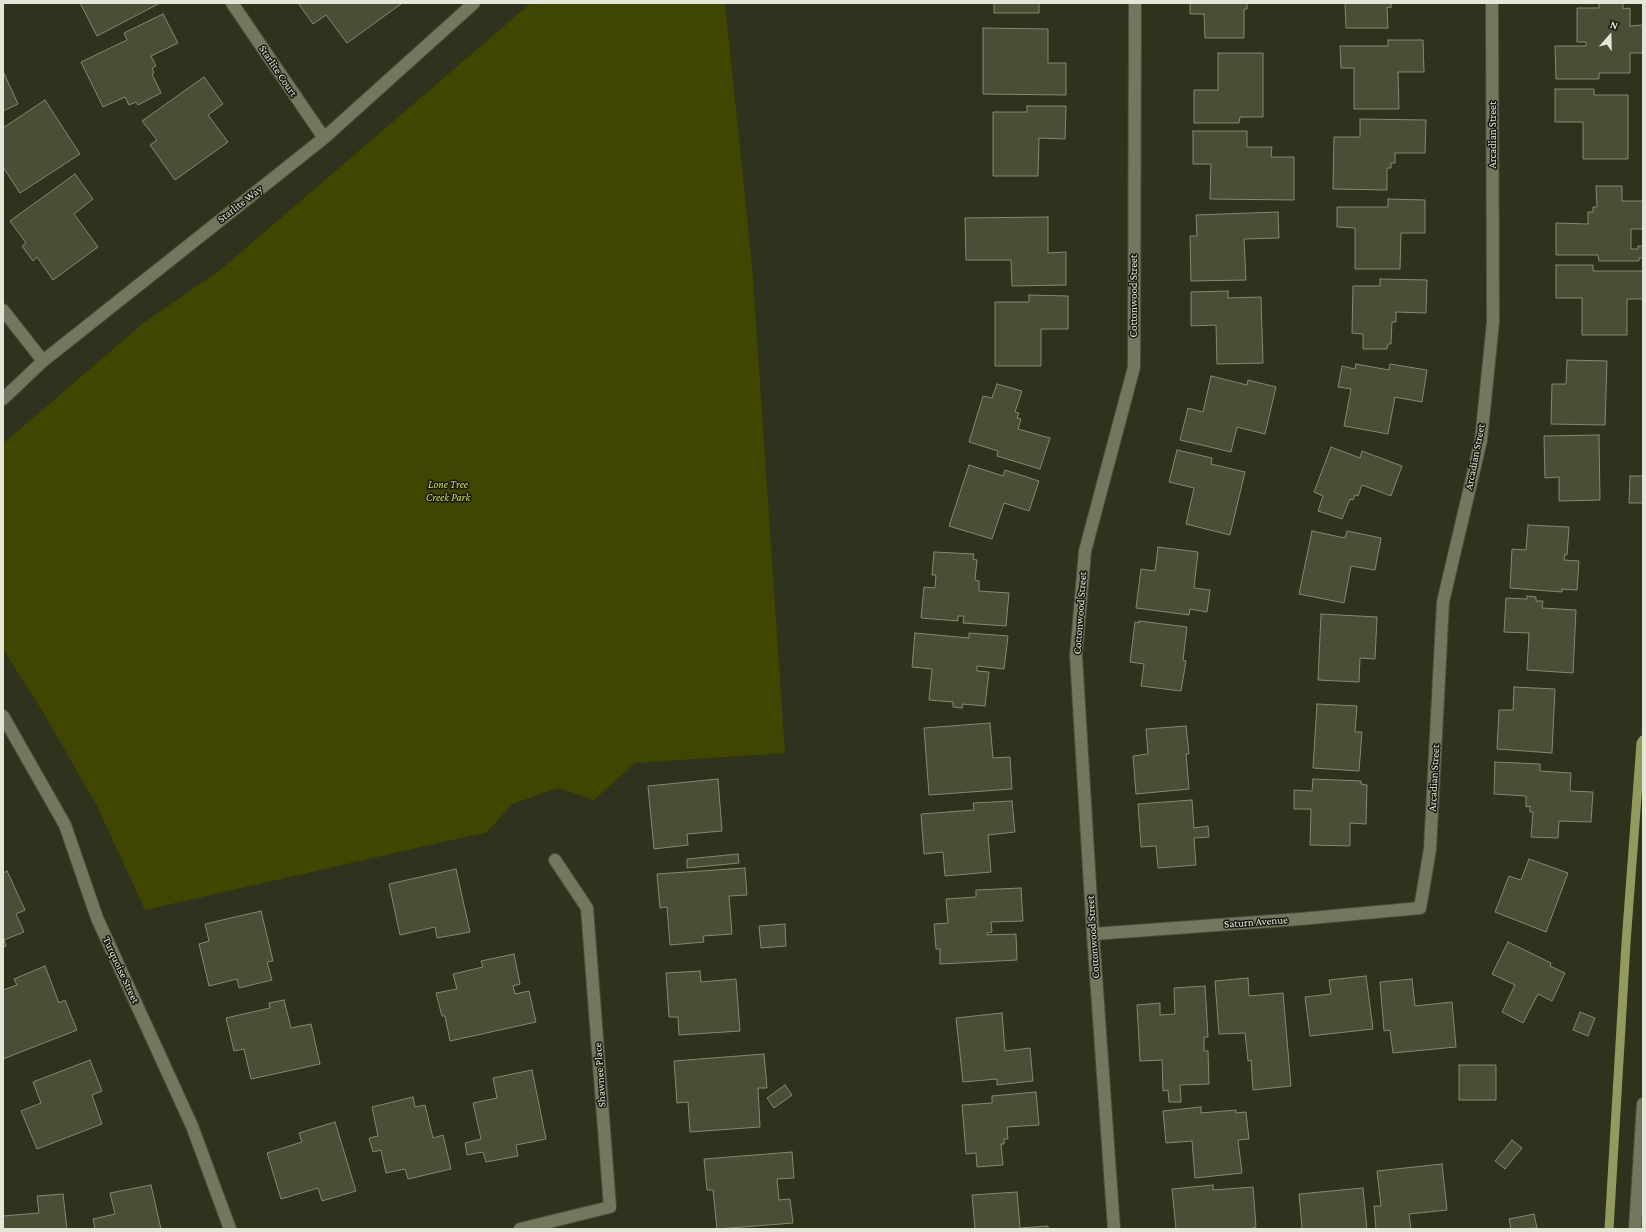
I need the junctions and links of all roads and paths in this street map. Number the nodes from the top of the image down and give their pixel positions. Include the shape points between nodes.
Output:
1 (232, 3) edge
2 (474, 3) edge
3 (1135, 3) edge
4 (1492, 3) edge
5 (324, 138) junction
6 (3, 310) edge
7 (43, 360) junction
8 (3, 399) edge
9 (3, 716) edge
10 (555, 860) dead end
11 (1420, 908) joint
12 (1093, 934) junction
13 (1643, 1104) edge
14 (230, 1229) edge
15 (520, 1229) edge
16 (1114, 1229) edge
17 (1635, 1229) edge

1 - 5 street, Starlite Court
2 - 5 street, Starlite Way
3 - 12 street, Cottonwood Street via 1134,367 1085,551 1076,656
4 - 11 street, Arcadian Street via 1493,322 1481,440 1443,602 1430,849
5 - 7 street, Starlite Way
6 - 7 street
7 - 8 street, Starlite Way
9 - 14 street, Turquoise Street via 65,825 97,918 192,1126
10 - 15 street, Shawnee Place via 587,908 610,1207
11 - 12 street, Saturn Avenue
12 - 16 street, Cottonwood Street
13 - 17 street

